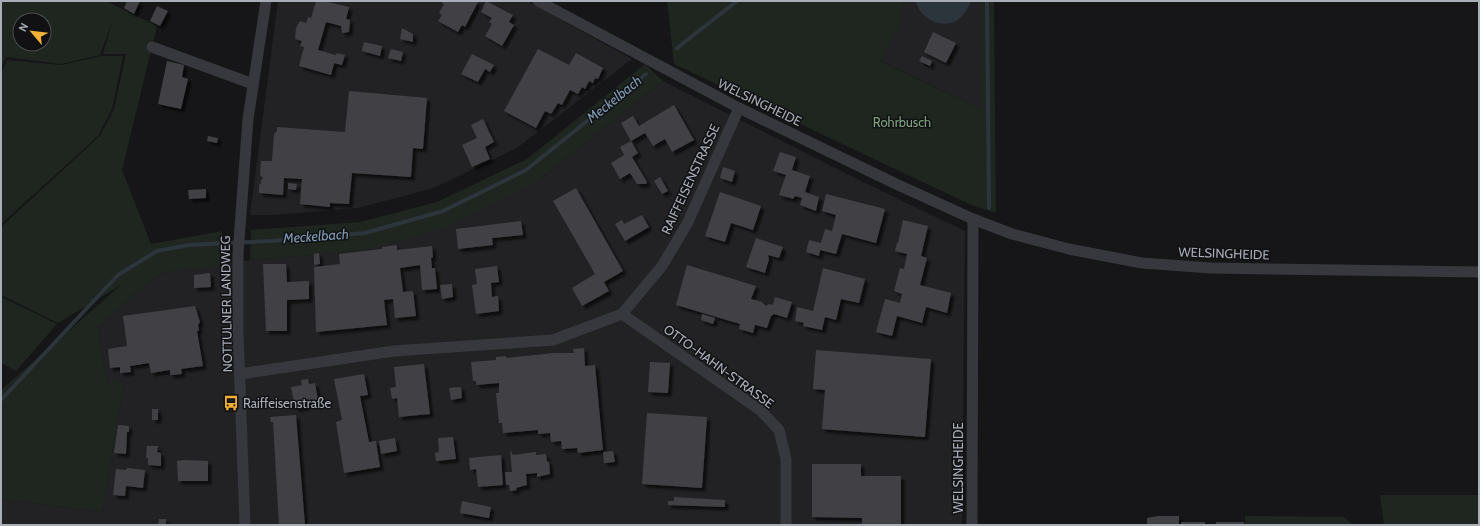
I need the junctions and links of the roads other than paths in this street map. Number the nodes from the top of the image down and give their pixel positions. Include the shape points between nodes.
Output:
1 (266, 1) edge
2 (538, 1) edge
3 (152, 47) dead end
4 (253, 84) junction
5 (739, 108) junction
6 (973, 219) junction
7 (1479, 272) edge
8 (622, 314) junction
9 (240, 374) junction
10 (245, 525) edge
11 (786, 525) edge
12 (972, 525) edge

1 - 4 street, NOTTULNER LANDWEG
2 - 5 street, WELSINGHEIDE
3 - 4 street
4 - 9 street, NOTTULNER LANDWEG via 239,230
5 - 6 street, WELSINGHEIDE
5 - 8 street, RAIFFEISENSTRASSE via 687,224 662,266
6 - 7 street, WELSINGHEIDE via 1012,234 1057,246 1142,263 1211,268
6 - 12 street, WELSINGHEIDE
8 - 9 street, RAIFFEISENSTRASSE via 553,340 394,351
8 - 11 street, OTTO-HAHN-STRASSE via 760,410 779,430 786,459
9 - 10 street, NOTTULNER LANDWEG

